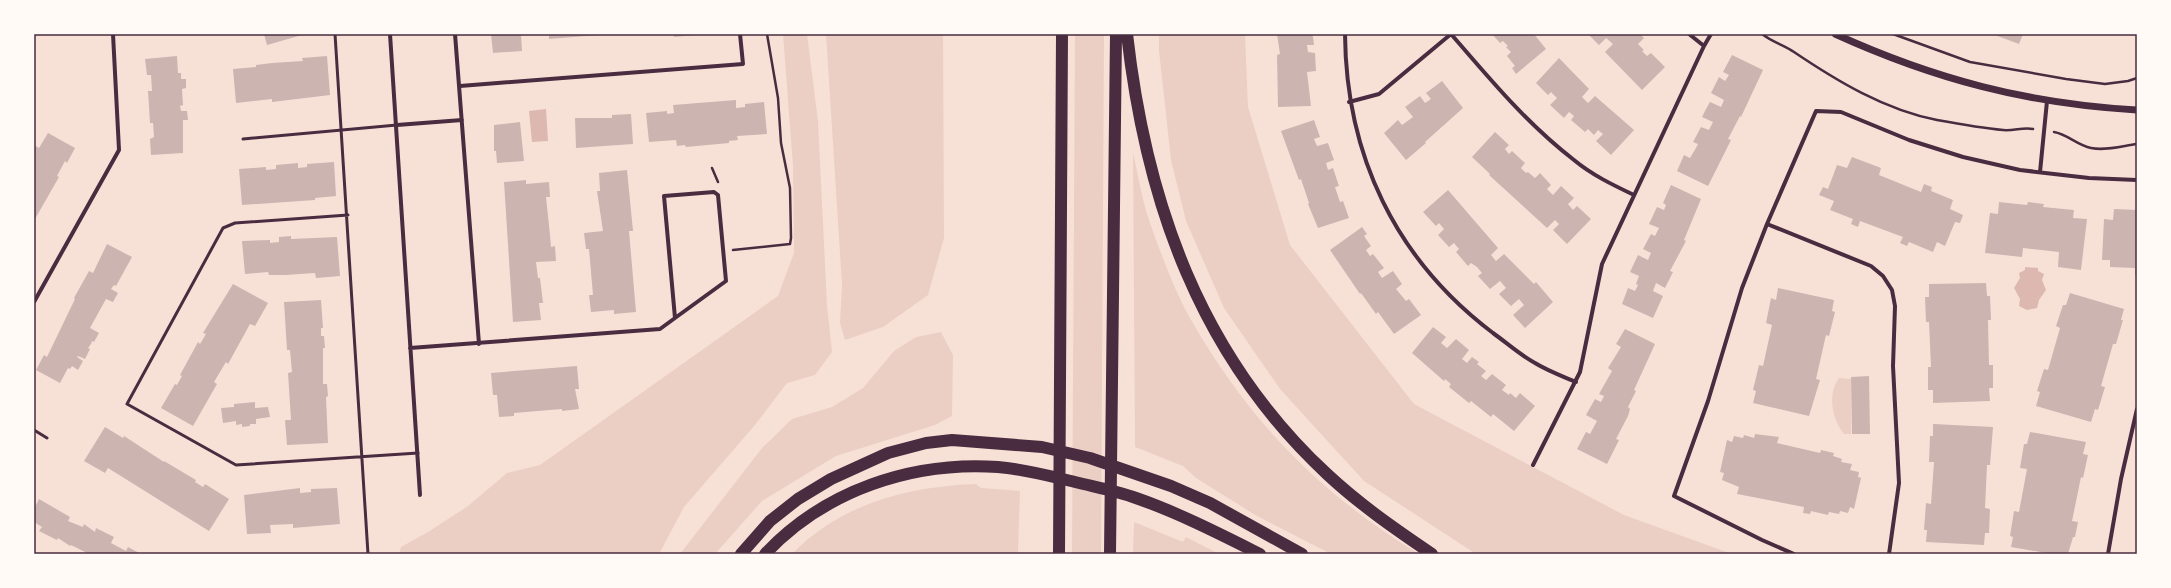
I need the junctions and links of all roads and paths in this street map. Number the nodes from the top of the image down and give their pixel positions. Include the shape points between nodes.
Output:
1 (113, 34) edge
2 (335, 34) edge
3 (390, 34) edge
4 (455, 34) edge
5 (740, 34) edge
6 (767, 34) edge
7 (1062, 34) edge
8 (1116, 34) edge
9 (1127, 34) edge
10 (1345, 34) edge
11 (1451, 34) edge
12 (1689, 34) edge
13 (1711, 34) edge
14 (1762, 34) edge
15 (1835, 34) edge
16 (1893, 34) edge
17 (1704, 46) junction
18 (2137, 78) edge
19 (460, 86) junction
20 (2047, 101) junction
21 (1349, 102) junction
22 (2137, 110) edge
23 (462, 120) junction
24 (397, 125) junction
25 (342, 130) junction
26 (2045, 130) junction
27 (243, 139) dead end
28 (2137, 144) edge
29 (712, 168) dead end
30 (2040, 172) junction
31 (2137, 180) edge
32 (721, 186) dead end
33 (1634, 195) junction
34 (348, 215) junction
35 (1767, 224) junction
36 (731, 246) dead end
37 (34, 302) edge
38 (675, 318) junction
39 (479, 344) junction
40 (410, 348) junction
41 (1576, 382) junction
42 (2137, 409) edge
43 (34, 430) edge
44 (47, 438) dead end
45 (418, 452) junction
46 (363, 457) junction
47 (1533, 465) dead end
48 (420, 495) dead end
49 (368, 554) edge
50 (741, 554) edge
51 (764, 554) edge
52 (1059, 554) edge
53 (1110, 554) edge
54 (1260, 554) edge
55 (1302, 554) edge
56 (1432, 554) edge
57 (1794, 554) edge
58 (1889, 554) edge
59 (2108, 554) edge

1 - 37 street via 119,150
2 - 25 lane
3 - 24 street
4 - 19 street
5 - 19 street via 743,64
6 - 36 path via 790,188 790,244 737,250 733,250
7 - 52 highway
8 - 53 highway
9 - 56 highway via 1132,82 1163,213 1181,264 1209,321 1237,367 1264,404 1304,451 1351,495
10 - 21 street
11 - 21 street via 1378,94
11 - 33 street via 1507,99 1555,144 1600,178
12 - 17 street
13 - 17 street
14 - 26 path via 1794,51 1833,79 1902,110 1936,120 2002,130 2023,127
15 - 20 street via 1932,73 1988,89
16 - 18 path via 1970,62 2066,80 2105,84
17 - 33 street
19 - 23 street
20 - 22 street
20 - 26 street
21 - 41 street via 1369,173 1386,209 1435,280 1464,309 1533,363
23 - 24 street
23 - 39 street
24 - 25 lane
24 - 40 street
25 - 27 lane
25 - 34 lane
26 - 28 path via 2064,134 2069,139 2090,148 2107,149
26 - 30 street
29 - 32 path
30 - 31 street
30 - 35 street via 2020,170 1909,140 1841,112 1816,111
33 - 41 street via 1602,264
34 - 46 lane
34 - 46 lane via 235,223 223,228 127,404 236,465
35 - 57 street via 1742,288 1708,401 1674,496
35 - 58 street via 1871,266 1892,290 1895,306 1893,366 1900,483
38 - 38 street via 664,196 714,192 718,195 726,281
38 - 39 street via 660,329
39 - 40 street
40 - 45 street
41 - 47 street
42 - 59 street
43 - 44 lane
45 - 46 lane
45 - 48 street
46 - 49 lane
50 - 55 highway via 770,521 798,498 831,479 888,453 952,440 1042,447 1090,458 1171,486 1210,503
51 - 54 highway via 799,523 824,506 877,482 935,469 998,467 1030,471 1135,497

